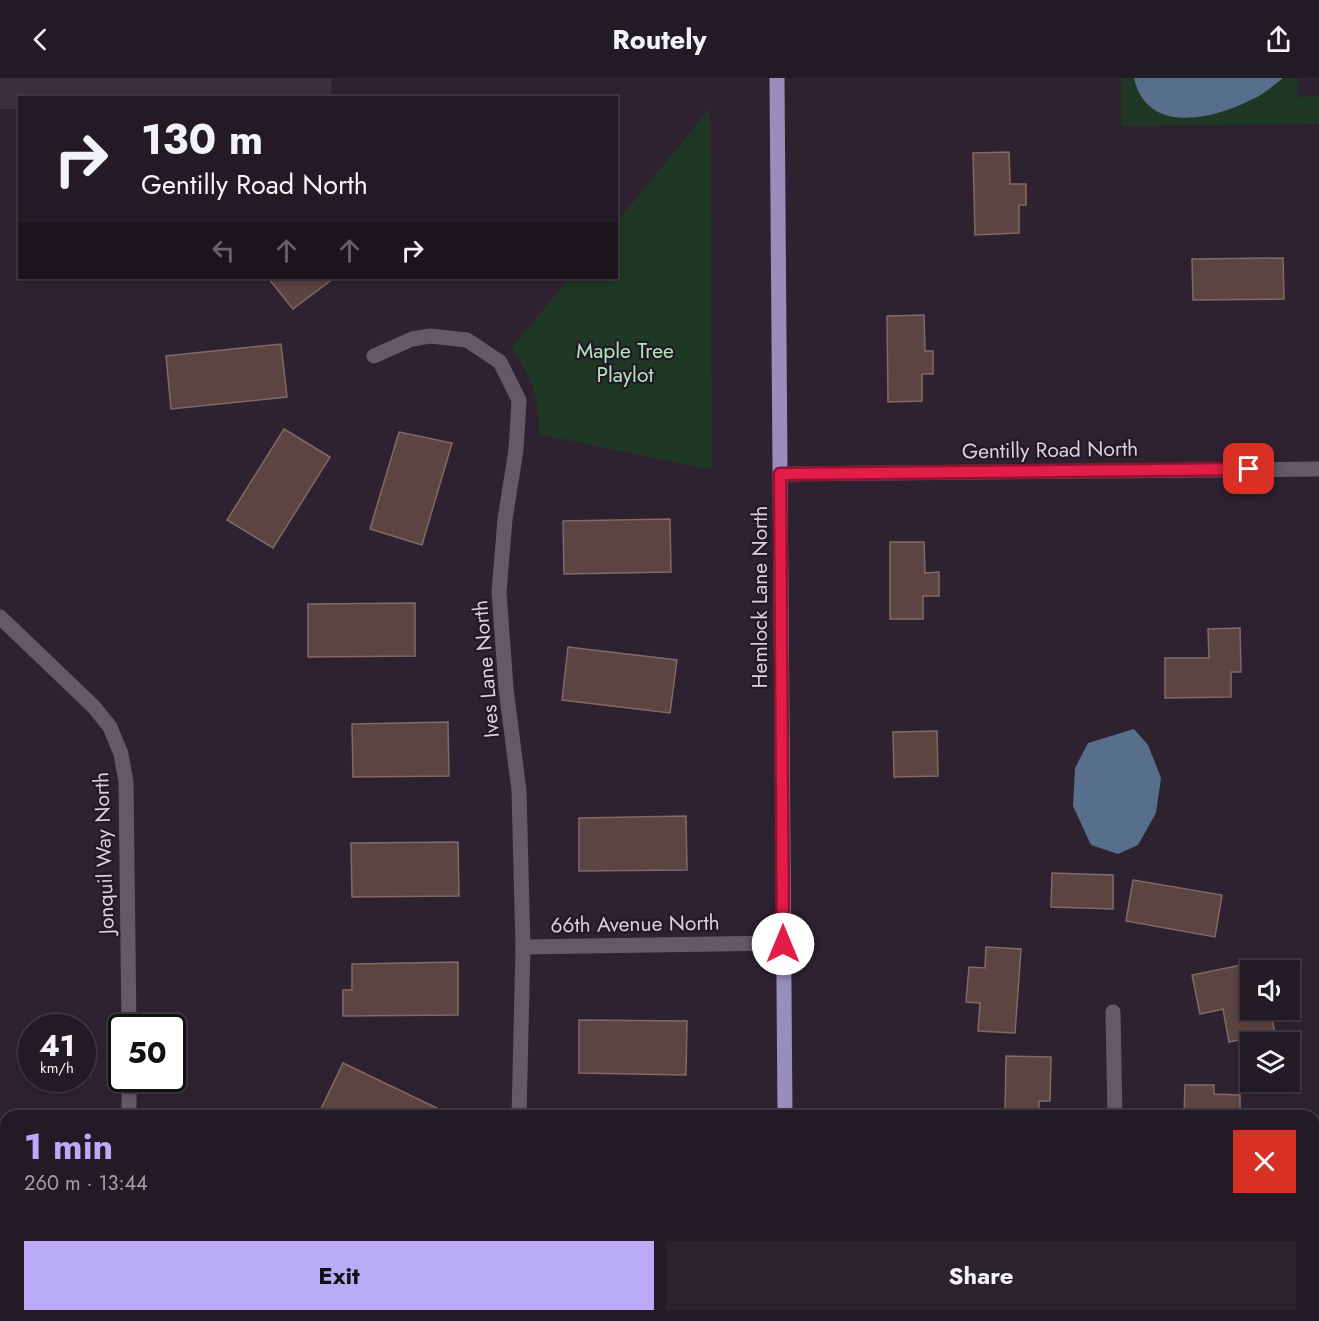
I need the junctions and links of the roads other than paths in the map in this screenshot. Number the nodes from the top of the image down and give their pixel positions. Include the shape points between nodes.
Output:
1 (777, 78) edge
2 (374, 356) dead end
3 (1319, 469) edge
4 (780, 474) junction
5 (0, 616) edge
6 (783, 944) junction
7 (523, 947) junction
8 (1113, 1012) dead end
9 (129, 1014) edge
10 (129, 1092) edge
11 (129, 1110) edge
12 (519, 1110) edge
13 (785, 1110) edge
14 (1115, 1110) edge

1 - 4 main road, Hemlock Lane North
2 - 7 street, Ives Lane North via 412,339 467,339 500,362 519,400 499,592 519,791
3 - 4 street, Gentilly Road North
4 - 6 main road, Hemlock Lane North
5 - 9 street, Jonquil Way North via 94,707 110,727 121,754 126,782
6 - 7 street, 66th Avenue North
6 - 13 main road, Hemlock Lane North
7 - 12 street, Ives Lane North
8 - 14 street
10 - 11 street

